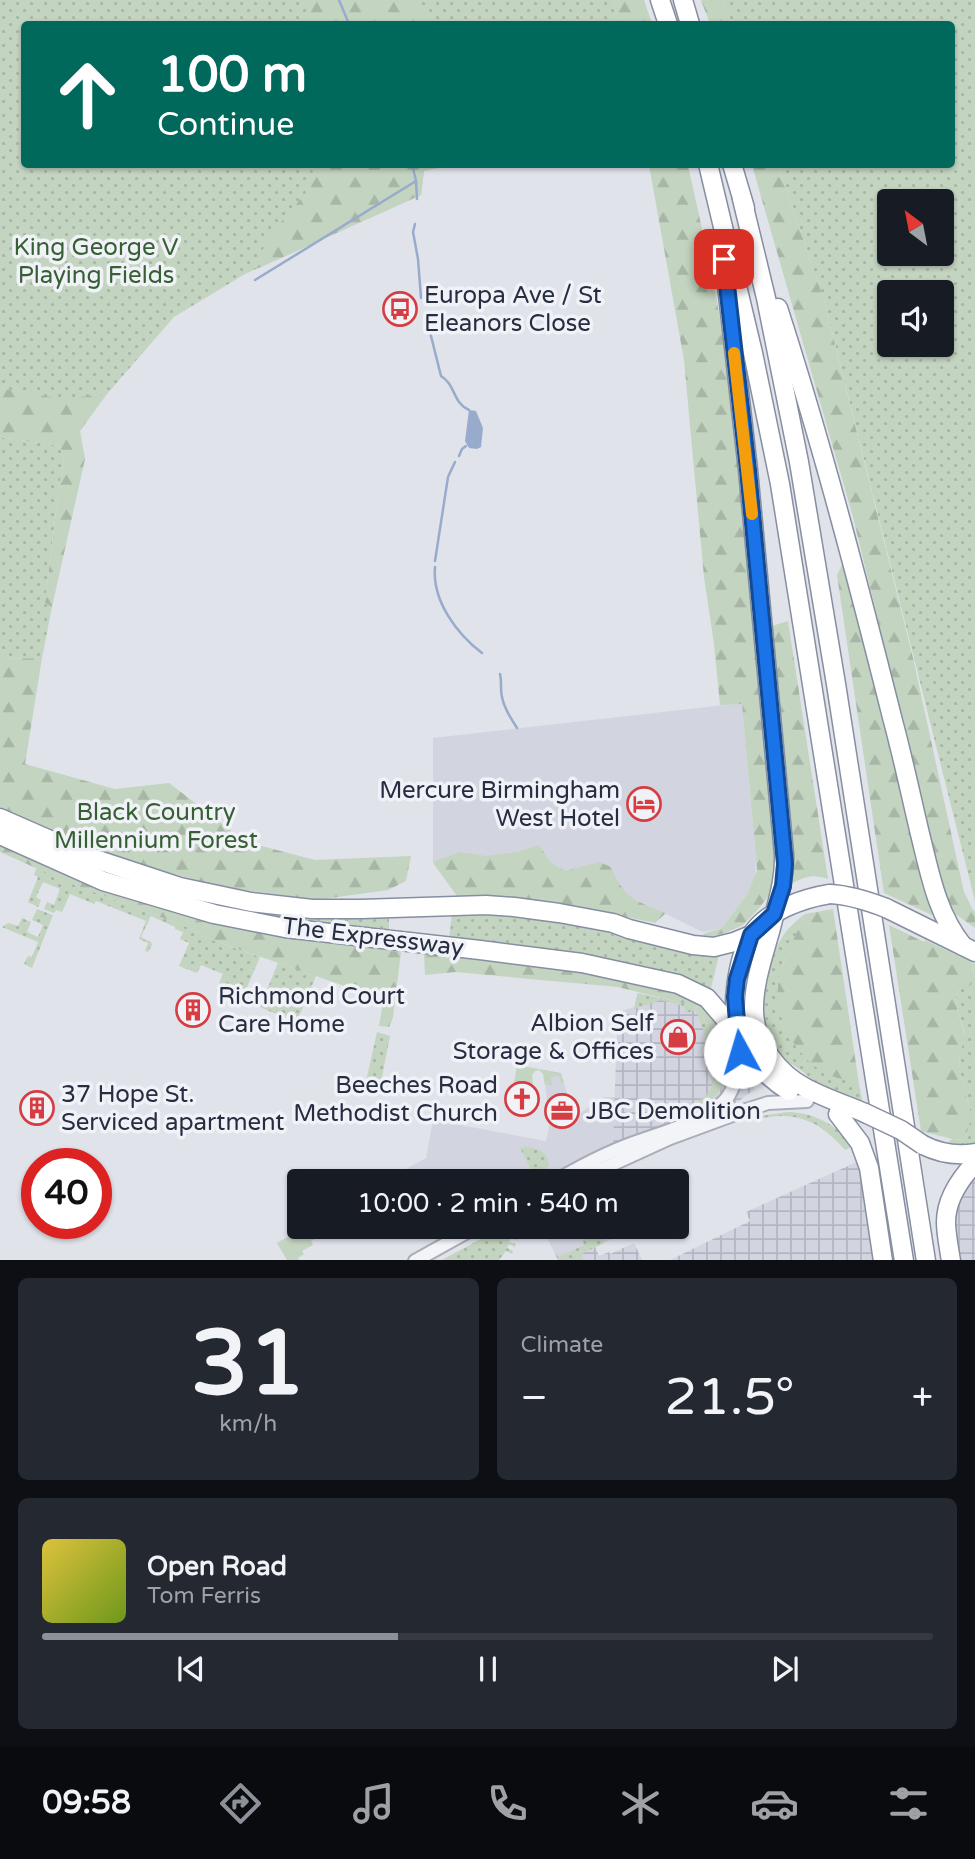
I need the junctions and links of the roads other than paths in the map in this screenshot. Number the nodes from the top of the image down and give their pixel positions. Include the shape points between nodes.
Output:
1 (660, 0) edge
2 (682, 0) edge
3 (667, 21) edge
4 (689, 21) edge
5 (709, 168) edge
6 (733, 168) edge
7 (742, 199) junction
8 (719, 207) junction
9 (0, 818) edge
10 (0, 835) edge
11 (774, 914) junction
12 (751, 935) junction
13 (969, 949) edge
14 (740, 1037) junction
15 (807, 1101) junction
16 (838, 1114) junction
17 (867, 1120) junction
18 (975, 1153) edge
19 (975, 1163) edge
20 (579, 1169) edge
21 (602, 1169) edge
22 (454, 1239) edge
23 (417, 1260) edge
24 (883, 1260) edge
25 (904, 1260) edge
26 (926, 1260) edge
27 (951, 1260) edge

1 - 3 highway
2 - 4 highway
5 - 8 highway
6 - 7 highway
7 - 13 highway via 842,522 940,909 951,931
7 - 26 highway via 801,475
8 - 11 highway via 785,854 783,886
8 - 25 highway via 780,484
9 - 12 highway, The Expressway via 89,857 180,887 251,902 312,909 486,905 559,913 714,947
10 - 14 highway, The Expressway via 103,881 215,914 285,928 582,963 678,984 707,998
11 - 12 highway
11 - 13 highway, bridge via 812,897 843,894 886,908
11 - 17 highway via 756,988 754,1012 763,1045 778,1067 799,1085
12 - 14 highway via 735,997
14 - 15 highway, The Expressway via 761,1069
14 - 20 street via 732,1087 718,1108
15 - 16 highway, The Expressway
15 - 21 street via 746,1110
16 - 17 highway, The Expressway
16 - 24 highway via 860,1143 869,1168
17 - 18 highway, bridge via 933,1150
19 - 27 highway via 954,1192 947,1211
22 - 23 street

